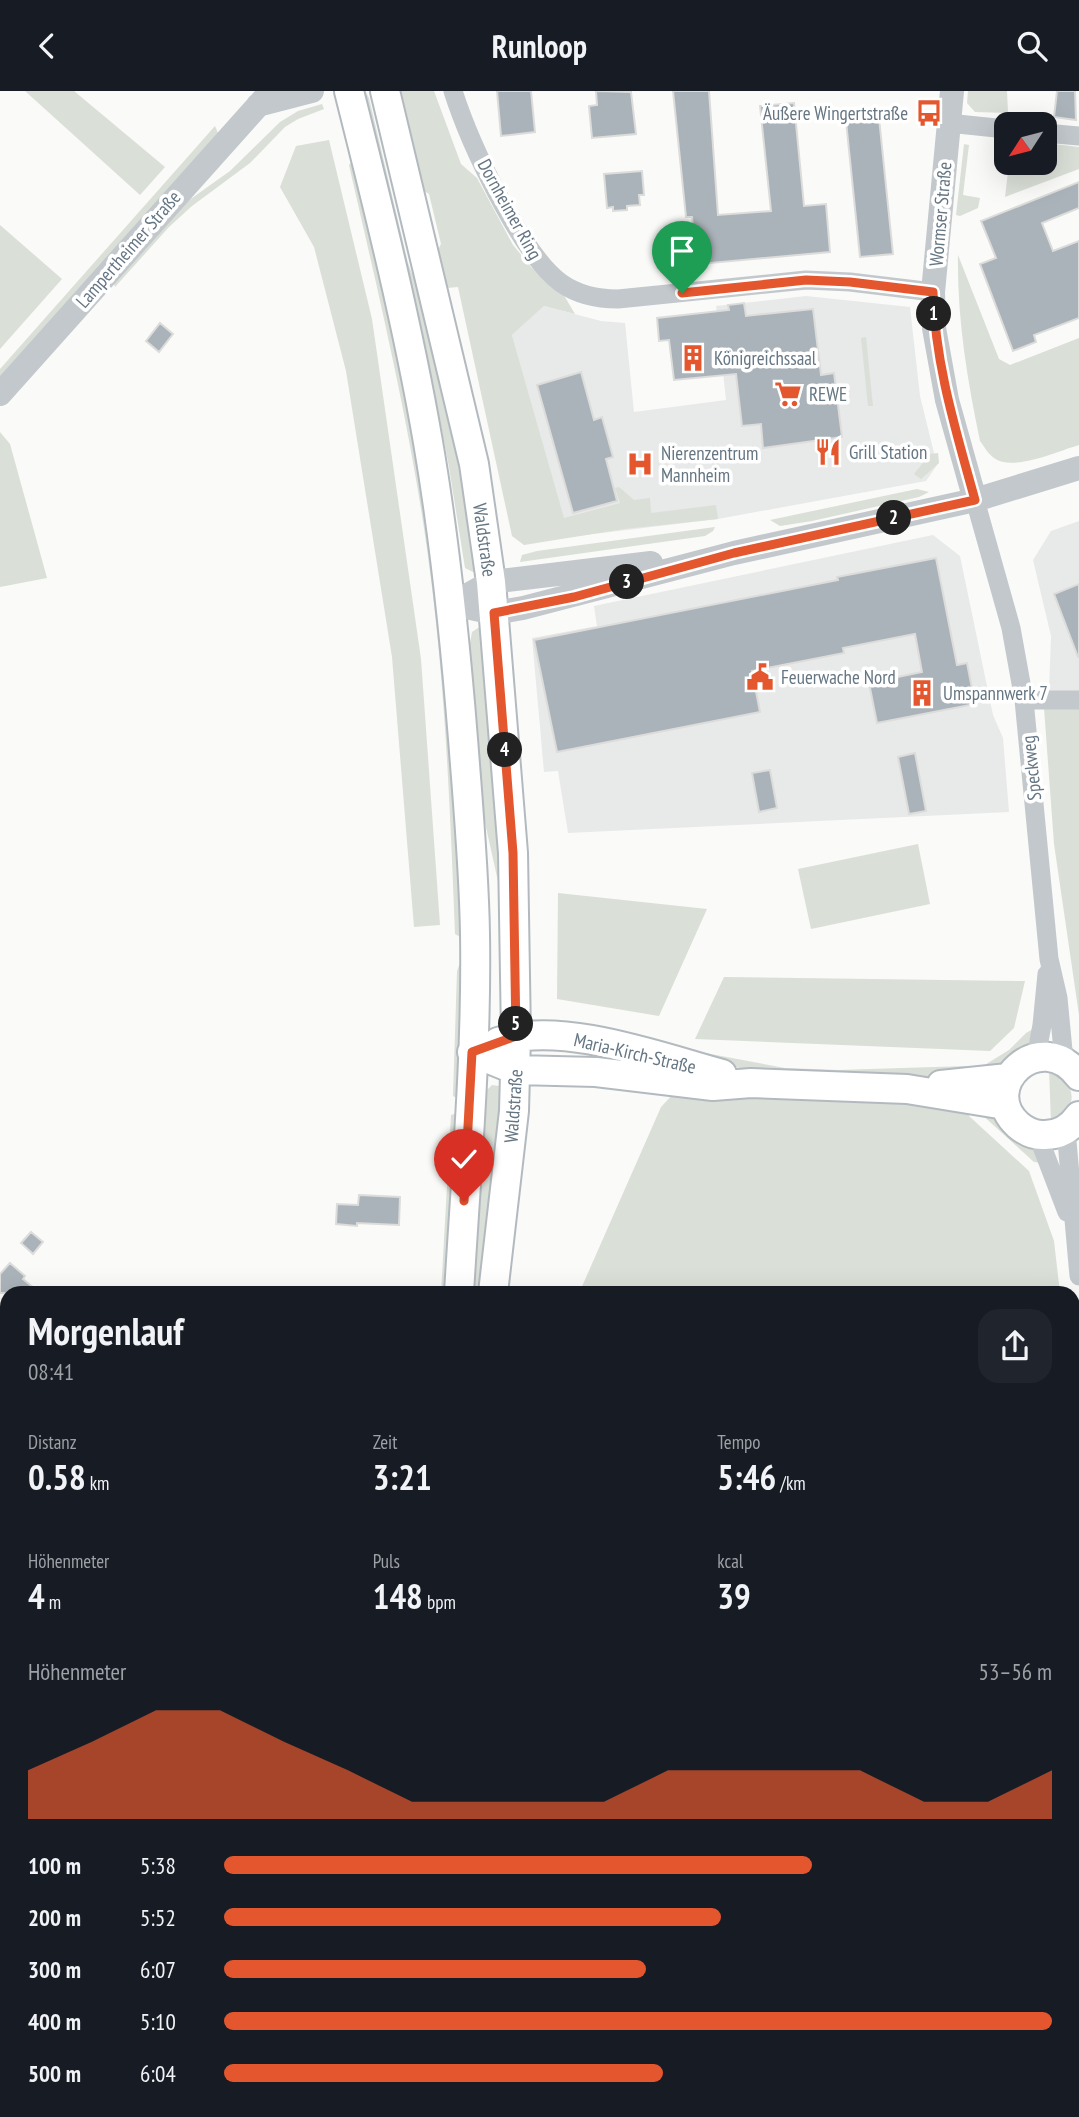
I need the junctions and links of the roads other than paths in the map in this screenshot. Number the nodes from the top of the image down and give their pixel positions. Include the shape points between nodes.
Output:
1 (312, 91) edge
2 (349, 91) edge
3 (385, 91) edge
4 (453, 91) edge
5 (952, 91) edge
6 (265, 98) edge
7 (948, 123) junction
8 (994, 128) edge
9 (1057, 134) edge
10 (1079, 136) edge
11 (933, 292) junction
12 (0, 394) edge
13 (1079, 468) edge
14 (975, 500) junction
15 (734, 553) junction
16 (491, 582) junction
17 (452, 604) junction
18 (494, 613) junction
19 (1032, 700) junction
20 (1079, 700) edge
21 (1049, 959) junction
22 (516, 1036) junction
23 (472, 1052) junction
24 (1036, 1057) junction
25 (1072, 1069) edge
26 (516, 1070) junction
27 (751, 1083) junction
28 (1007, 1092) junction
29 (1073, 1123) edge
30 (1038, 1136) junction
31 (1074, 1233) junction
32 (1079, 1276) edge
33 (459, 1286) edge
34 (494, 1286) edge

1 - 6 street, Lampertheimer Straße
2 - 17 main road via 428,441
3 - 16 main road, Waldstraße via 474,464
4 - 11 street, Dornheimer Ring via 483,163 524,241 547,271 582,293 618,299 806,280
5 - 7 street, Wormser Straße
6 - 12 street, Lampertheimer Straße
7 - 8 street
7 - 11 street, Wormser Straße
9 - 10 street
11 - 14 street, Wormser Straße via 934,328 947,400
13 - 14 street
14 - 15 street
14 - 19 street, Speckweg
15 - 16 street
15 - 18 street via 574,597
16 - 17 street
16 - 18 main road, Waldstraße
17 - 18 street
17 - 23 main road via 471,837 475,935
18 - 22 main road, Waldstraße via 513,853
19 - 20 street
19 - 21 street, Speckweg
21 - 24 street, Speckweg
21 - 25 street, Speckweg
22 - 23 main road, Maria-Kirch-Straße
22 - 26 main road, Waldstraße
22 - 27 main road, Maria-Kirch-Straße via 605,1043
23 - 26 main road
23 - 33 main road
24 - 25 main road via 1051,1056
24 - 28 main road via 1024,1061
26 - 27 main road, Maria-Kirch-Straße via 596,1072 713,1086
26 - 34 main road, Waldstraße
27 - 28 main road, Maria-Kirch-Straße
28 - 30 main road via 1012,1119
29 - 30 main road via 1053,1135
29 - 31 street
30 - 31 street
31 - 32 street

